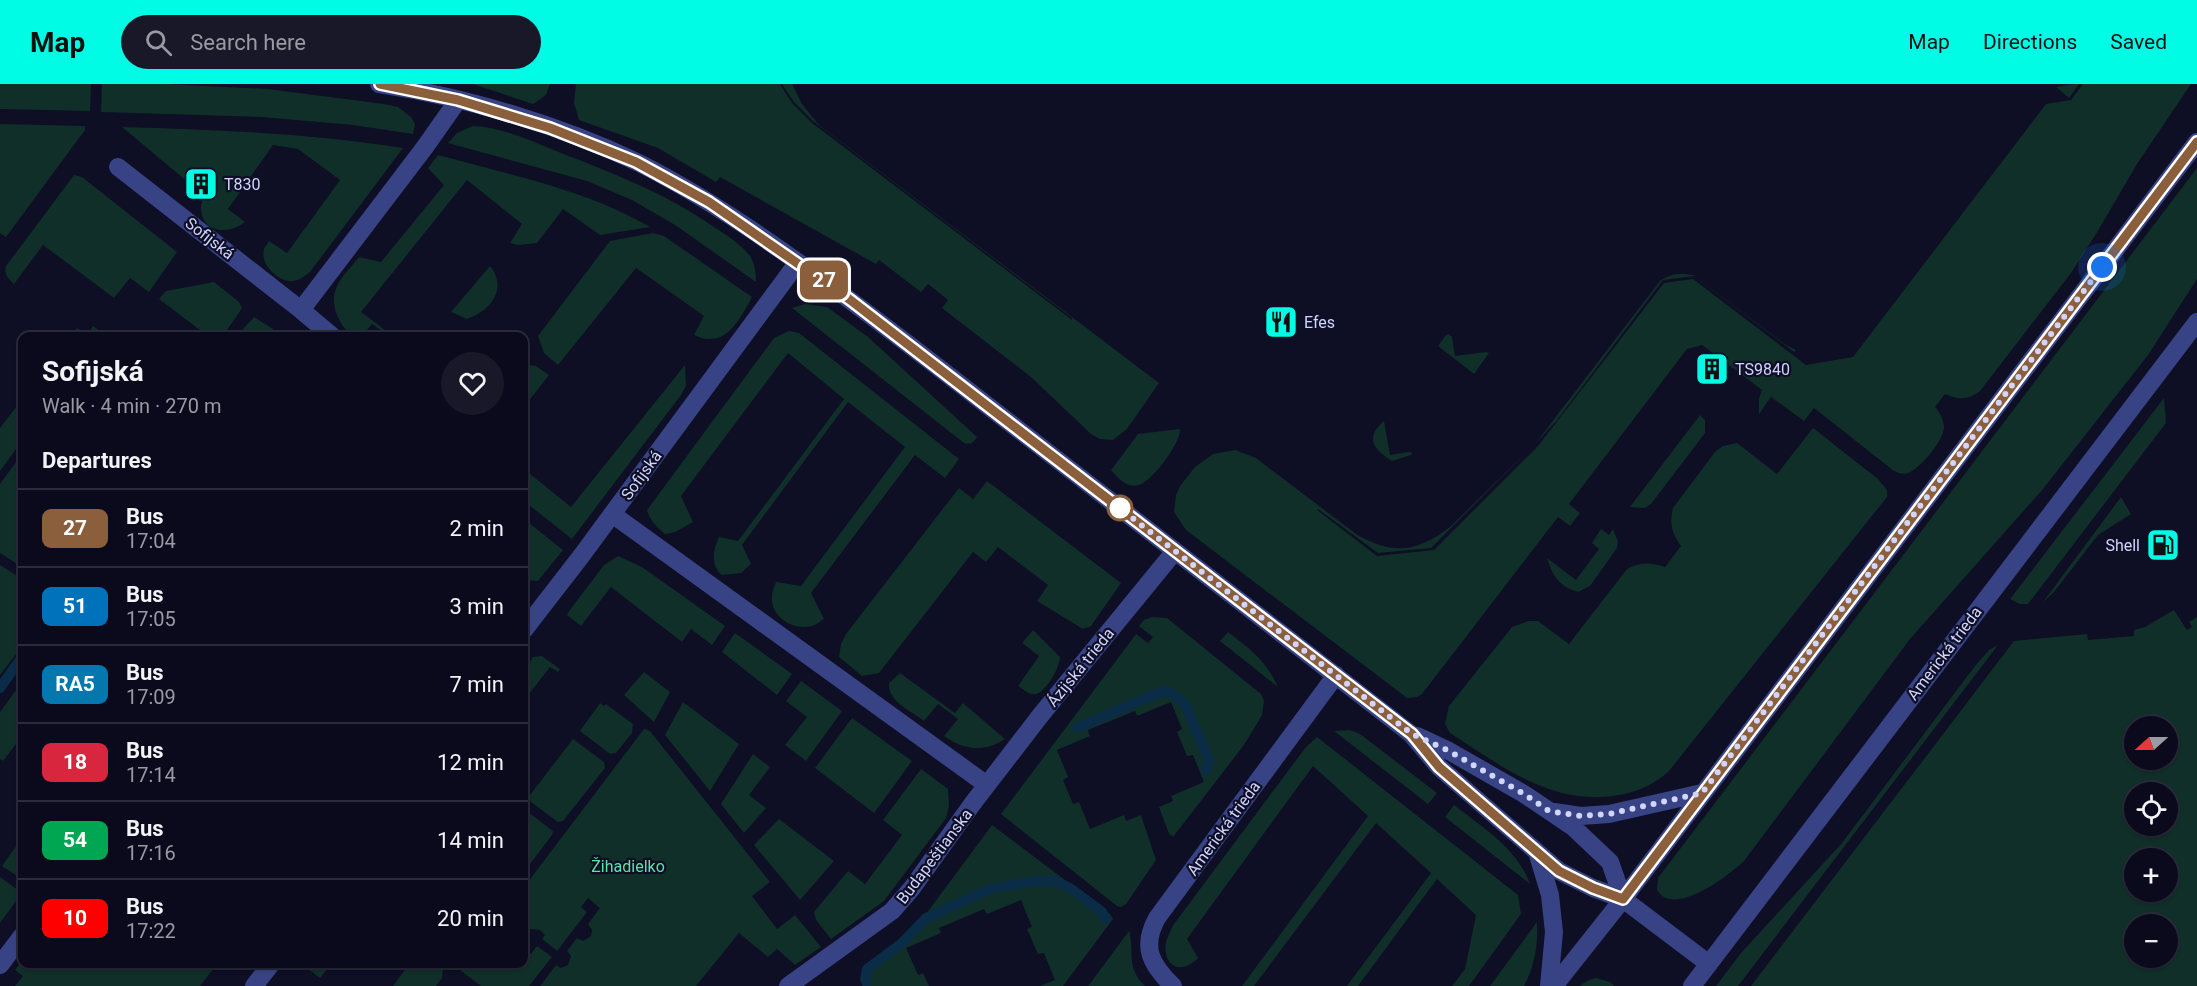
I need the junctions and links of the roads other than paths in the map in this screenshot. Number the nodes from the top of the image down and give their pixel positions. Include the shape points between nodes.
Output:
1 (379, 84) edge
2 (458, 100) junction
3 (2197, 142) edge
4 (118, 167) dead end
5 (798, 262) junction
6 (302, 310) junction
7 (2197, 322) edge
8 (327, 332) edge
9 (612, 514) junction
10 (1175, 551) junction
11 (528, 625) edge
12 (1336, 675) junction
13 (1412, 734) junction
14 (987, 785) junction
15 (1702, 793) junction
16 (1549, 811) junction
17 (1537, 852) junction
18 (1623, 899) junction
19 (18, 941) edge
20 (1709, 964) junction
21 (0, 965) edge
22 (268, 968) edge
23 (254, 986) edge
24 (788, 986) edge
25 (1173, 986) edge
26 (1549, 986) edge
27 (1554, 986) edge
28 (1692, 986) edge

1 - 2 street
2 - 5 street via 550,128 636,162 709,202
2 - 6 street
3 - 15 street
4 - 6 street, Sofijská
5 - 9 street, Sofijská
5 - 10 street
6 - 8 street, Sofijská
7 - 20 street, Americká trieda
9 - 11 street, Sofijská
9 - 14 street, Sofijská
10 - 12 street
10 - 14 street, Ázijská trieda
12 - 13 street
12 - 25 street, Americká trieda via 1149,933 1154,965
13 - 16 street via 1449,751
13 - 17 street via 1439,767
14 - 24 street, Budapeštianska via 892,911
15 - 16 street via 1609,814 1581,816
15 - 18 street
16 - 18 street via 1573,827 1610,862
17 - 18 street via 1559,871
17 - 26 street via 1550,896 1554,932
18 - 20 street
18 - 27 street
19 - 21 street
20 - 28 street, Americká trieda
22 - 23 street

